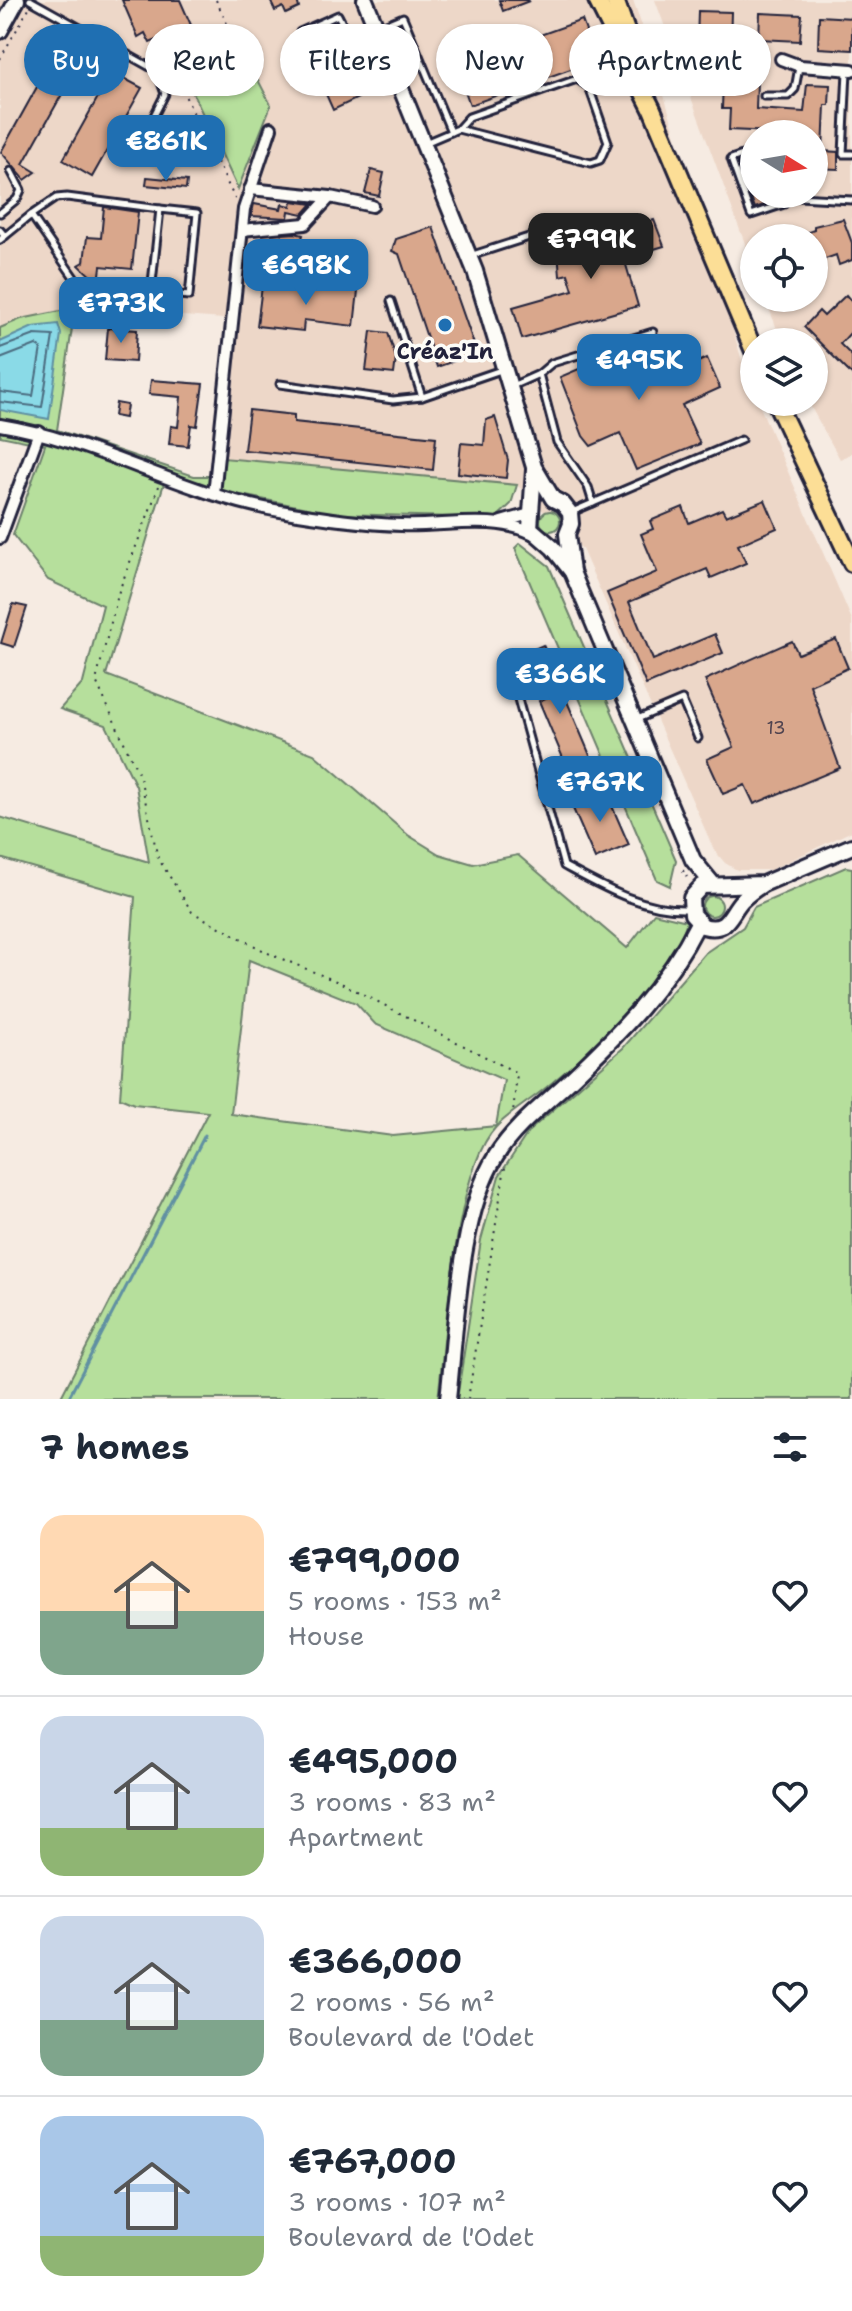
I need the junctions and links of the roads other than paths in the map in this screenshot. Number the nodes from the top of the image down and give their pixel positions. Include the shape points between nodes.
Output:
1 (27, 0) edge
2 (365, 0) edge
3 (597, 0) edge
4 (615, 0) edge
5 (318, 24) edge
6 (342, 24) edge
7 (376, 24) edge
8 (387, 24) edge
9 (406, 24) edge
10 (0, 31) edge
11 (420, 55) edge
12 (781, 59) dead end
13 (800, 66) junction
14 (850, 70) edge
15 (405, 96) edge
16 (771, 96) edge
17 (652, 109) junction
18 (271, 128) dead end
19 (454, 130) junction
20 (424, 143) junction
21 (136, 151) dead end
22 (852, 154) edge
23 (740, 156) edge
24 (11, 171) dead end
25 (740, 184) edge
26 (250, 189) junction
27 (330, 197) junction
28 (828, 198) edge
29 (852, 200) edge
30 (372, 206) dead end
31 (748, 208) edge
32 (772, 208) edge
33 (160, 209) junction
34 (0, 213) edge
35 (31, 215) junction
36 (563, 226) dead end
37 (0, 230) edge
38 (242, 230) junction
39 (2, 238) edge
40 (469, 256) junction
41 (151, 292) junction
42 (391, 301) dead end
43 (744, 328) edge
44 (653, 332) dead end
45 (506, 368) junction
46 (539, 374) junction
47 (280, 384) dead end
48 (511, 386) junction
49 (422, 397) junction
50 (783, 416) edge
51 (0, 425) edge
52 (39, 432) junction
53 (741, 440) dead end
54 (534, 467) junction
55 (214, 494) junction
56 (553, 499) junction
57 (593, 503) junction
58 (532, 510) junction
59 (570, 513) junction
60 (498, 523) junction
61 (567, 534) junction
62 (0, 538) edge
63 (540, 538) junction
64 (852, 563) edge
65 (572, 572) junction
66 (518, 699) dead end
67 (634, 720) junction
68 (698, 738) dead end
69 (852, 846) edge
70 (693, 860) junction
71 (718, 884) junction
72 (763, 884) junction
73 (693, 893) junction
74 (690, 909) junction
75 (735, 909) junction
76 (698, 923) junction
77 (448, 1399) edge

1 - 10 street
1 - 21 lane via 157,71 165,94
2 - 7 street
3 - 17 main road
4 - 17 main road
5 - 6 lane via 338,15
8 - 9 lane via 403,17
11 - 19 lane
12 - 13 street
13 - 14 street
13 - 16 lane via 795,89 788,96
14 - 22 lane via 843,154
15 - 20 street
17 - 43 main road
18 - 26 street
19 - 19 lane via 591,163 600,160 608,142 589,87 577,79 469,117
19 - 20 lane
20 - 40 street
23 - 25 lane via 731,159
24 - 34 lane via 21,190
26 - 27 street
26 - 38 street
27 - 30 street
27 - 38 street via 305,224
28 - 29 lane
31 - 32 lane via 751,215
33 - 35 lane via 67,197 56,198
33 - 41 lane
33 - 41 lane via 197,213 189,296
35 - 39 lane
35 - 41 lane via 80,286 94,293
36 - 40 lane
37 - 39 lane
38 - 55 street
40 - 45 street
42 - 49 lane
44 - 46 lane via 552,363
45 - 48 street
45 - 49 lane
46 - 48 lane
46 - 57 lane via 557,442
47 - 49 lane via 393,400
48 - 54 street
50 - 64 main road
51 - 52 street
52 - 55 street
52 - 62 street
53 - 57 lane
54 - 56 street
54 - 58 street
55 - 60 street via 283,512 384,524
56 - 58 street
56 - 59 street
57 - 59 lane
58 - 60 street
58 - 63 street
59 - 61 street
60 - 63 street
61 - 63 street via 558,541
61 - 65 street
63 - 65 street
65 - 67 street
66 - 74 lane via 564,866 665,910
67 - 68 lane via 682,700
67 - 70 street
69 - 72 street
70 - 71 street
70 - 73 street
71 - 72 street
71 - 73 street
71 - 75 street via 733,896
72 - 75 street
73 - 74 street
74 - 76 street
75 - 76 street via 720,927
76 - 77 street via 675,966 628,1026 510,1137 491,1165 474,1210

